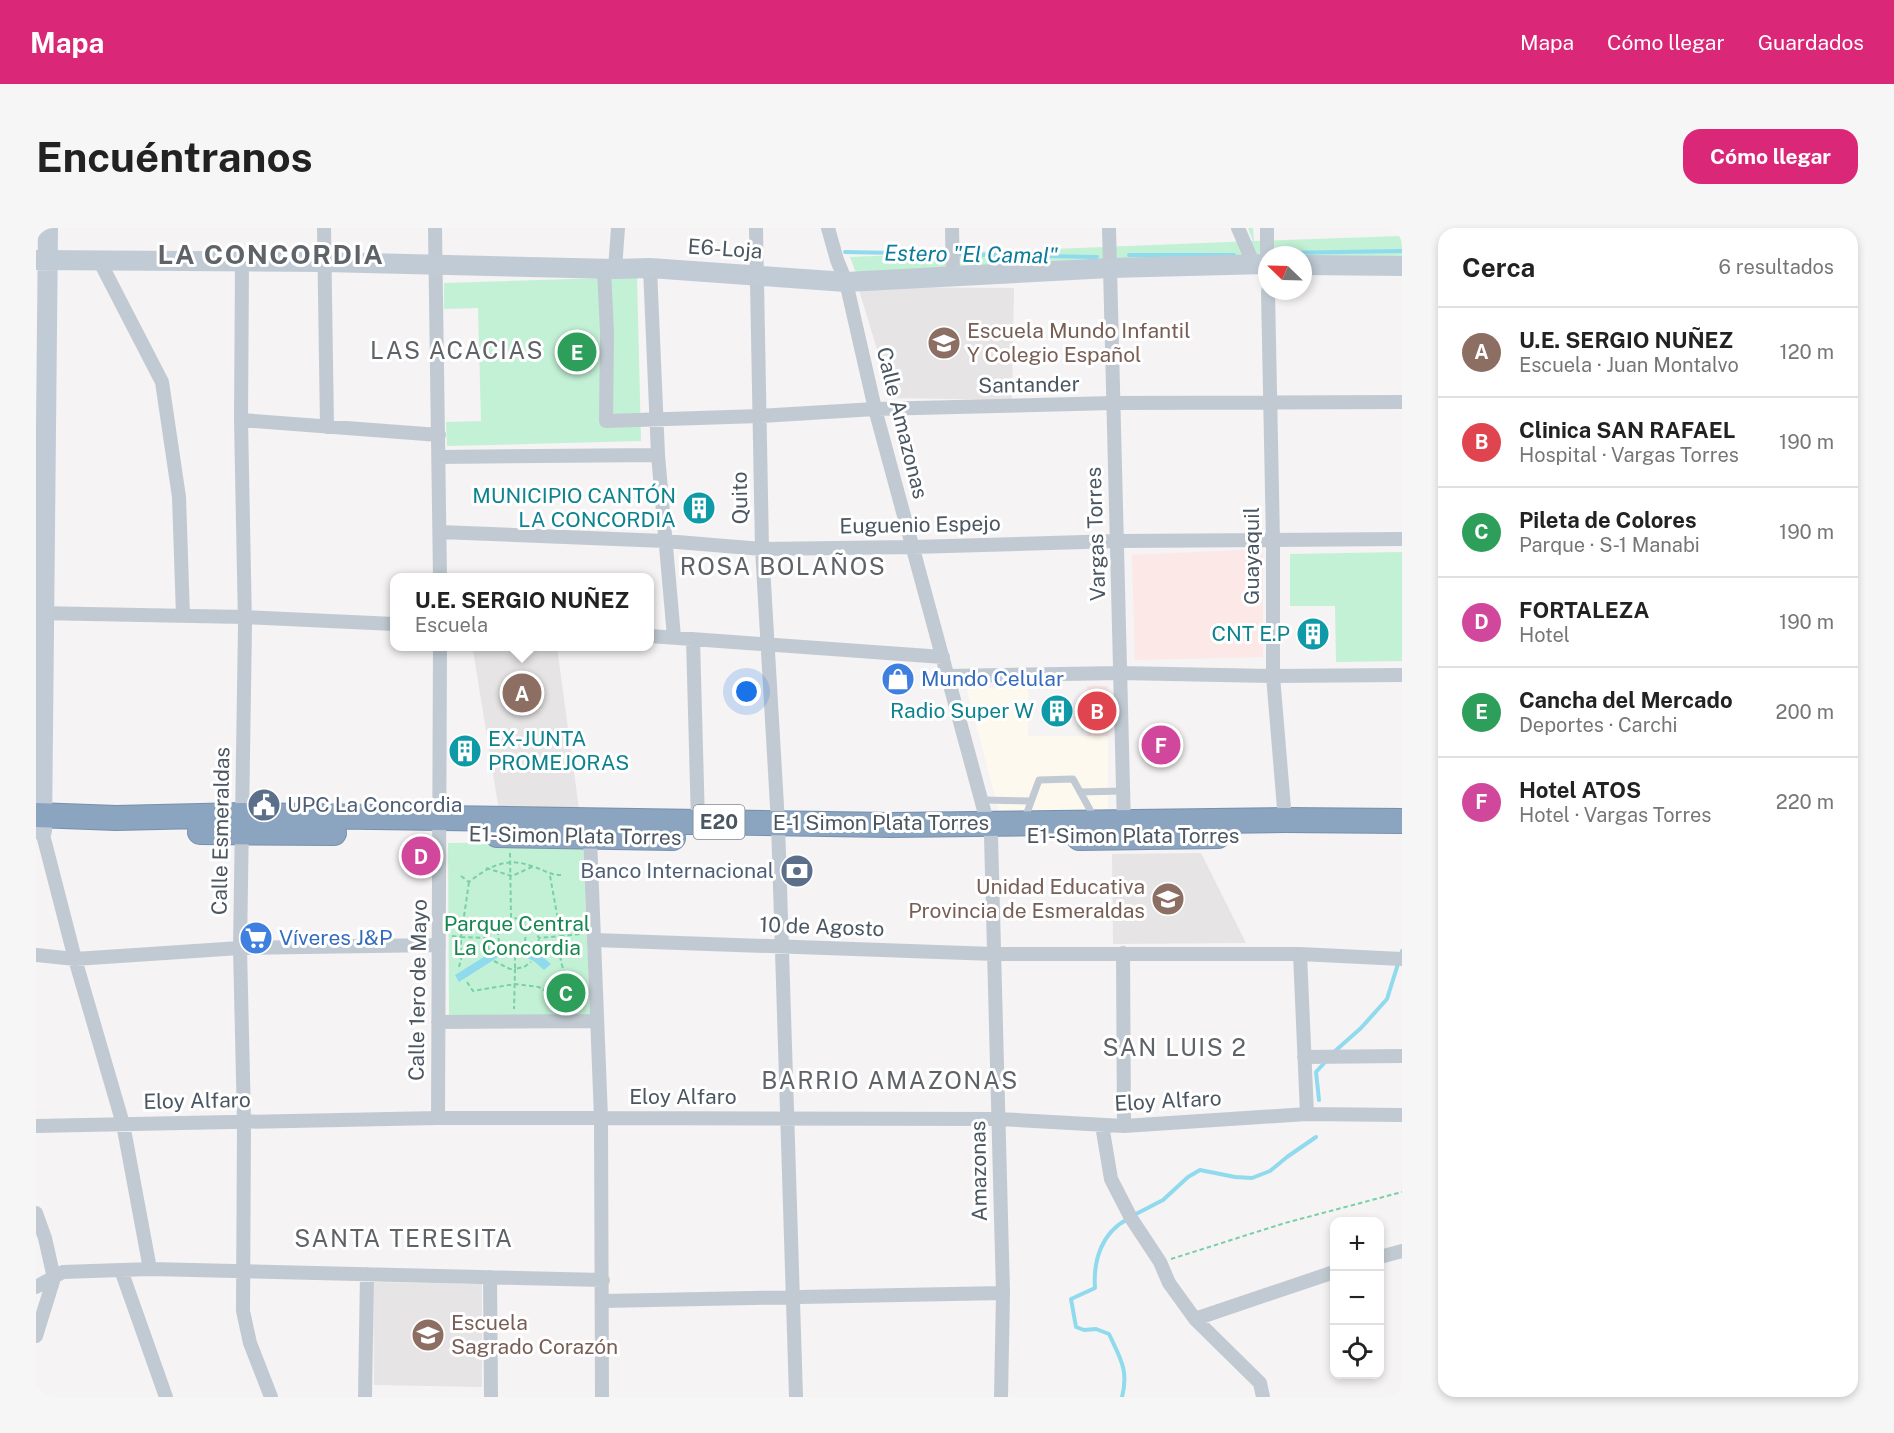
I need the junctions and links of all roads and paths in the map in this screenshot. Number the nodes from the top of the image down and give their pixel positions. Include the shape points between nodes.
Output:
1 (48, 228) edge
2 (324, 228) edge
3 (435, 228) edge
4 (618, 228) edge
5 (756, 228) edge
6 (828, 228) edge
7 (952, 228) edge
8 (1109, 228) edge
9 (1238, 228) edge
10 (1267, 228) edge
11 (1265, 246) edge
12 (1258, 254) edge
13 (42, 260) edge
14 (99, 260) junction
15 (1258, 261) edge
16 (242, 262) junction
17 (324, 262) junction
18 (436, 264) junction
19 (1312, 265) edge
20 (1402, 266) edge
21 (650, 268) junction
22 (1110, 268) junction
23 (610, 269) junction
24 (757, 275) junction
25 (953, 278) junction
26 (846, 282) junction
27 (1268, 300) edge
28 (1271, 402) junction
29 (1402, 402) edge
30 (1113, 404) junction
31 (875, 409) junction
32 (760, 416) junction
33 (657, 418) junction
34 (241, 420) junction
35 (327, 427) junction
36 (439, 435) junction
37 (658, 455) junction
38 (439, 457) junction
39 (440, 532) junction
40 (1402, 539) edge
41 (665, 541) junction
42 (1118, 541) junction
43 (1273, 541) junction
44 (913, 547) junction
45 (762, 549) junction
46 (440, 573) edge
47 (40, 613) edge
48 (183, 616) junction
49 (245, 617) junction
50 (390, 624) edge
51 (654, 636) edge
52 (674, 637) junction
53 (693, 639) junction
54 (766, 645) junction
55 (440, 651) edge
56 (943, 657) junction
57 (1120, 673) junction
58 (1402, 675) edge
59 (948, 676) junction
60 (1273, 676) junction
61 (1123, 791) junction
62 (1080, 792) junction
63 (1027, 812) junction
64 (987, 820) junction
65 (1285, 820) junction
66 (1402, 821) edge
67 (698, 822) junction
68 (1097, 822) junction
69 (39, 823) edge
70 (243, 823) junction
71 (440, 826) junction
72 (1124, 830) junction
73 (778, 831) junction
74 (1402, 833) edge
75 (509, 836) junction
76 (590, 837) junction
77 (510, 862) junction
78 (534, 866) junction
79 (486, 868) junction
80 (549, 875) junction
81 (561, 875) dead end
82 (461, 876) dead end
83 (512, 876) junction
84 (469, 882) junction
85 (512, 917) junction
86 (524, 921) junction
87 (498, 923) junction
88 (561, 936) junction
89 (461, 937) junction
90 (591, 937) junction
91 (489, 938) junction
92 (539, 938) junction
93 (444, 941) junction
94 (781, 946) junction
95 (240, 948) junction
96 (489, 950) dead end
97 (537, 951) dead end
98 (1123, 953) junction
99 (994, 954) junction
100 (1300, 954) junction
101 (36, 955) edge
102 (515, 956) junction
103 (75, 959) junction
104 (1402, 959) edge
105 (494, 961) dead end
106 (531, 962) dead end
107 (459, 967) dead end
108 (515, 969) junction
109 (570, 978) dead end
110 (467, 982) dead end
111 (515, 984) junction
112 (559, 992) dead end
113 (514, 1021) junction
114 (596, 1021) junction
115 (438, 1022) junction
116 (1402, 1056) edge
117 (1304, 1057) junction
118 (1307, 1114) junction
119 (1402, 1115) edge
120 (438, 1118) junction
121 (601, 1118) junction
122 (786, 1119) junction
123 (999, 1119) junction
124 (244, 1121) junction
125 (123, 1124) junction
126 (1102, 1125) junction
127 (1124, 1125) junction
128 (36, 1126) edge
129 (1402, 1192) edge
130 (36, 1213) edge
131 (1402, 1251) edge
132 (1384, 1256) edge
133 (1160, 1262) junction
134 (150, 1269) junction
135 (121, 1270) junction
136 (242, 1271) junction
137 (367, 1274) junction
138 (1330, 1274) edge
139 (490, 1277) junction
140 (54, 1278) junction
141 (603, 1280) junction
142 (36, 1287) edge
143 (1003, 1293) junction
144 (793, 1297) junction
145 (603, 1301) junction
146 (1195, 1319) junction
147 (36, 1336) edge
148 (599, 1396) edge
149 (166, 1397) edge
150 (271, 1397) edge
151 (365, 1397) edge
152 (491, 1397) edge
153 (796, 1397) edge
154 (1001, 1397) edge
155 (1263, 1397) edge

1 - 13 main road
2 - 17 street
3 - 18 street
4 - 23 street
5 - 24 street, Quito
6 - 26 street, Calle Amazonas
7 - 25 street
8 - 22 street, Vargas Torres
9 - 12 street
10 - 11 street
13 - 14 main road, E6-Loja
13 - 47 main road
14 - 16 main road, E6-Loja
14 - 48 street via 162,382 179,497
15 - 22 main road, E6-Loja
16 - 17 main road, E6-Loja
16 - 34 street, Calle Esmeraldas
17 - 18 main road, E6-Loja
17 - 35 street
18 - 23 main road, E6-Loja
18 - 36 street
19 - 20 main road
21 - 23 main road, E6-Loja
21 - 24 main road, E6-Loja
21 - 33 street
22 - 25 main road, E6-Loja
22 - 30 street, Vargas Torres
23 - 33 street, Santander via 606,421
24 - 26 main road, E6-Loja
24 - 32 street, Quito
25 - 26 main road, E6-Loja
26 - 31 street, Calle Amazonas
27 - 28 street, Guayaquil
28 - 29 street, Santander
28 - 30 street, Santander
28 - 43 street, Guayaquil
30 - 31 street, Santander
30 - 42 street, Vargas Torres
31 - 32 street, Santander
31 - 44 street, Calle Amazonas
32 - 33 street, Santander
32 - 45 street, Quito
33 - 37 street
34 - 35 street
34 - 49 street, Calle Esmeraldas
35 - 36 street
36 - 38 street
37 - 38 street
37 - 41 street
38 - 39 street
39 - 41 street, Euguenio Espejo
39 - 46 street
40 - 43 street, Euguenio Espejo
41 - 45 street, Euguenio Espejo
41 - 52 street
42 - 43 street, Euguenio Espejo
42 - 44 street, Euguenio Espejo
42 - 57 street, Vargas Torres
43 - 60 street, Guayaquil
44 - 45 street, Euguenio Espejo
44 - 56 street, Calle Amazonas
45 - 54 street, Quito
47 - 48 street
47 - 69 main road
48 - 49 street
49 - 50 street
49 - 70 street, Calle Esmeraldas
51 - 52 street
52 - 53 street
53 - 54 street
53 - 67 street
54 - 56 street
54 - 73 street, Quito
55 - 71 street, Calle 1ero de Mayo
56 - 59 street, Calle Amazonas
57 - 59 street
57 - 60 street
57 - 61 street, Vargas Torres
58 - 60 street
59 - 64 street, Calle Amazonas
60 - 65 street, Guayaquil
61 - 62 lane
61 - 72 street, Vargas Torres
62 - 63 lane via 1073,779 1039,780
62 - 68 lane
63 - 64 highway, E-1 Simon Plata Torres / E20
63 - 68 highway, E-1 Simon Plata Torres / E20
64 - 72 highway, E1-Simon Plata Torres / E20
64 - 73 highway, E1-Simon Plata Torres / E20
64 - 99 street, Amazonas
65 - 66 highway, E-1 Simon Plata Torres / E20
65 - 72 highway, E-1 Simon Plata Torres / E20
67 - 71 highway, E-1 Simon Plata Torres / E20
67 - 73 highway, E-1 Simon Plata Torres / E20
68 - 72 highway, E-1 Simon Plata Torres / E20
69 - 70 highway, E1-Simon Plata Torres / E20
69 - 103 street
70 - 71 highway, E1-Simon Plata Torres / E20
70 - 95 street, Calle Esmeraldas
71 - 75 highway, E1-Simon Plata Torres / E20
71 - 93 street, Calle 1ero de Mayo
72 - 74 highway, E1-Simon Plata Torres / E20
73 - 76 highway, E1-Simon Plata Torres / E20
73 - 94 street, Quito
75 - 76 highway, E1-Simon Plata Torres / E20
75 - 77 path
76 - 90 street
77 - 78 path
77 - 79 path
77 - 83 path
78 - 80 path
78 - 83 path
79 - 83 path
79 - 84 path
80 - 81 path
80 - 88 path
82 - 84 path
83 - 85 path
84 - 89 path
85 - 86 path
85 - 87 path
86 - 92 path
86 - 102 path via 526,944
87 - 91 path
87 - 102 path via 500,945 508,955
88 - 90 path
88 - 92 path
88 - 109 path via 560,960
89 - 91 path
89 - 93 path
89 - 107 path
90 - 94 street, 10 de Agosto
90 - 114 street
91 - 96 path
92 - 97 path
93 - 95 street
93 - 115 street, Calle 1ero de Mayo
94 - 99 street, 10 de Agosto
94 - 122 street, Quito
95 - 103 street
95 - 124 street, Calle Esmeraldas
98 - 99 street, 10 de Agosto
98 - 100 street, 10 de Agosto
98 - 127 street
99 - 123 street, Amazonas
100 - 104 street, 10 de Agosto
100 - 117 street
101 - 103 street
102 - 108 path
103 - 125 street
105 - 108 path
106 - 108 path
108 - 111 path
110 - 111 path via 470,989 478,992
111 - 112 path via 543,990 554,988
111 - 113 path
113 - 114 street
113 - 115 street
114 - 121 street
115 - 120 street, Calle 1ero de Mayo
116 - 117 street
117 - 118 street
118 - 119 street, Eloy Alfaro
118 - 127 street, Eloy Alfaro
120 - 121 street, Eloy Alfaro
120 - 124 street, Eloy Alfaro
121 - 122 street, Eloy Alfaro
121 - 141 street
122 - 123 street, Eloy Alfaro
122 - 144 street, Quito
123 - 126 street, Eloy Alfaro
123 - 143 street, Amazonas
124 - 125 street, Eloy Alfaro
124 - 136 street, Calle Esmeraldas
125 - 128 street, Eloy Alfaro
125 - 134 street
126 - 127 street, Eloy Alfaro
126 - 133 street via 1111,1179
129 - 133 path
130 - 140 street
131 - 132 street
133 - 146 street via 1169,1283
134 - 135 street
134 - 136 street
135 - 140 street via 63,1272
135 - 149 street
136 - 137 street
136 - 150 street, Calle Esmeraldas via 243,1311 250,1343
137 - 139 street
137 - 151 street
138 - 146 street
139 - 141 street
139 - 152 street
140 - 142 street
140 - 147 street
141 - 145 street
143 - 144 street
143 - 154 street, Amazonas
144 - 145 street
144 - 153 street, Quito
145 - 148 street
146 - 155 street via 1260,1383

